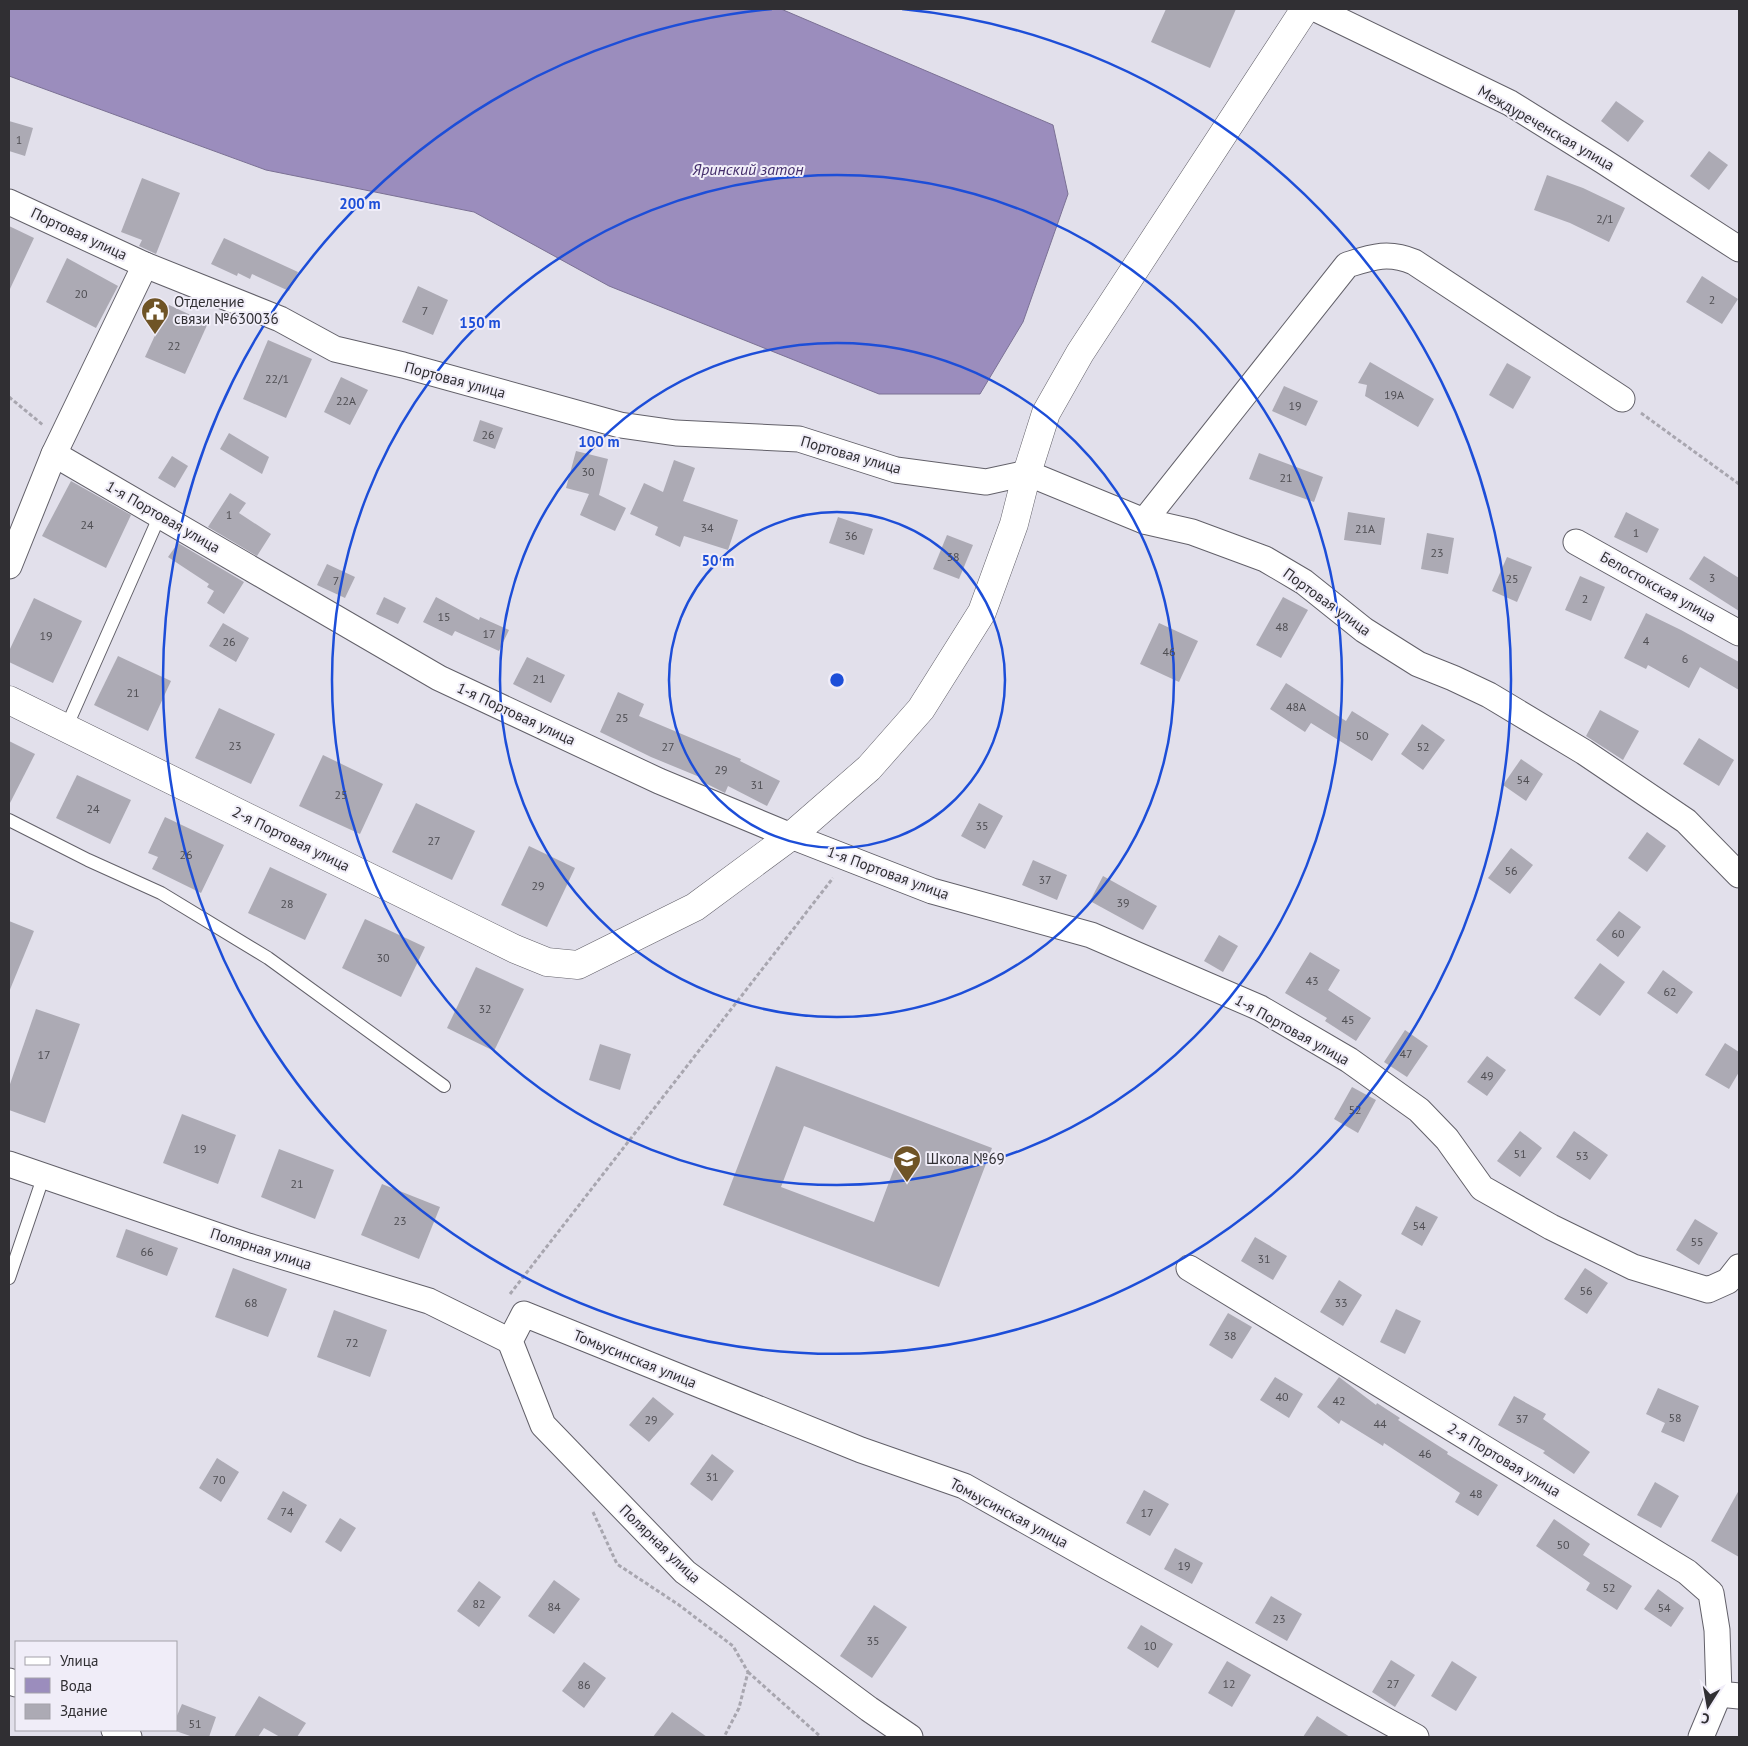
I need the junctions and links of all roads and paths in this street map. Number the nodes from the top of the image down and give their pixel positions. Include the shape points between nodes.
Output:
1 (1304, 9) edge
2 (1316, 9) edge
3 (9, 202) edge
4 (1739, 250) edge
5 (145, 264) junction
6 (9, 397) edge
7 (1622, 399) joint
8 (57, 449) junction
9 (1027, 473) junction
10 (1739, 484) edge
11 (160, 515) junction
12 (1144, 521) junction
13 (1576, 542) dead end
14 (9, 566) edge
15 (1739, 633) edge
16 (9, 700) edge
17 (66, 728) junction
18 (9, 820) edge
19 (791, 836) junction
20 (848, 858) junction
21 (1739, 875) edge
22 (444, 1086) dead end
23 (9, 1164) edge
24 (44, 1175) junction
25 (1739, 1267) edge
26 (1189, 1268) dead end
27 (9, 1278) edge
28 (516, 1305) junction
29 (510, 1341) junction
30 (592, 1511) dead end
31 (748, 1672) junction
32 (1729, 1695) edge
33 (116, 1731) edge
34 (129, 1737) edge
35 (724, 1737) edge
36 (821, 1737) edge
37 (910, 1737) edge
38 (1416, 1737) edge
39 (1701, 1737) edge

1 - 9 street via 1080,353 1046,413
2 - 4 street, Междуреченская улица via 1510,103
3 - 5 street, Портовая улица
5 - 8 street
5 - 9 street, Портовая улица via 280,319 334,349 620,425 676,433 799,439 896,470 986,482
6 - 8 path via 39,420
7 - 10 path
7 - 12 street via 1414,262 1400,256 1374,256 1347,266
8 - 11 street, 1-я Портовая улица
8 - 14 street
9 - 12 street, Портовая улица
9 - 19 street via 1014,524 982,612 921,709 869,768
11 - 17 lane
11 - 19 street, 1-я Портовая улица via 439,678 659,780
12 - 21 street, Портовая улица via 1192,532 1265,559 1304,582 1364,630 1418,664 1489,695 1584,752 1686,821
13 - 15 street, Белостокская улица
16 - 17 street, 2-я Портовая улица
17 - 19 street, 2-я Портовая улица via 547,962 578,965 695,907
18 - 22 lane via 161,893 268,958
19 - 20 street, 1-я Портовая улица
20 - 25 street, 1-я Портовая улица via 932,892 1091,935 1260,1008 1349,1060 1419,1110 1447,1139 1482,1188 1551,1227 1633,1267 1708,1290 1728,1281
20 - 28 path
23 - 24 street, Полярная улица
24 - 27 lane
24 - 29 street, Полярная улица via 248,1246 429,1301
26 - 32 street, 2-я Портовая улица via 1687,1572 1711,1593
28 - 29 street
28 - 38 street, Томьусинская улица via 861,1450 964,1486
29 - 37 street, Полярная улица via 543,1425 685,1572
30 - 31 path via 617,1564 733,1646
31 - 35 path via 740,1708
31 - 36 path
32 - 39 street
33 - 34 street

